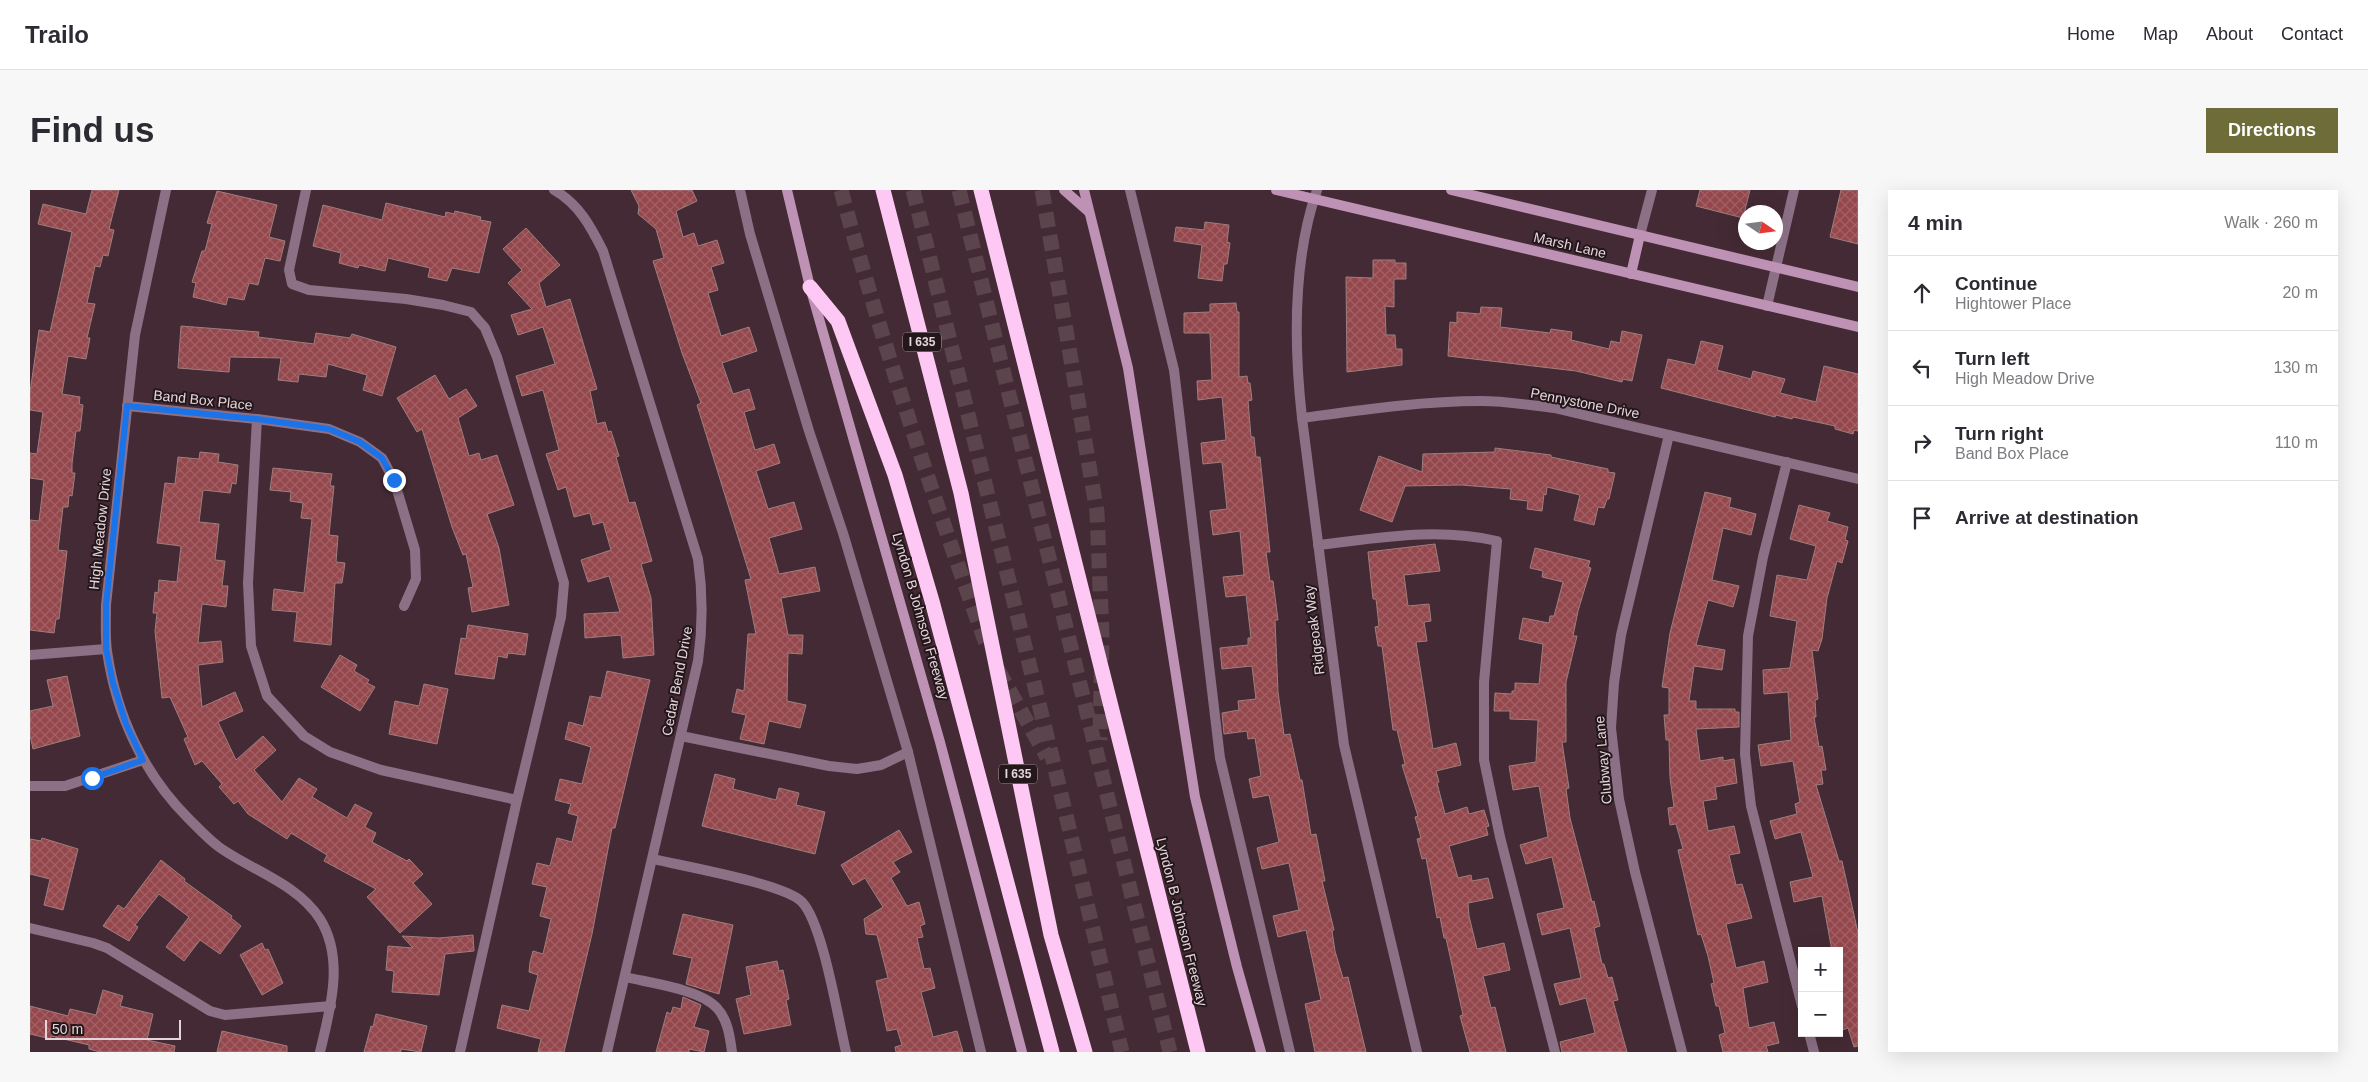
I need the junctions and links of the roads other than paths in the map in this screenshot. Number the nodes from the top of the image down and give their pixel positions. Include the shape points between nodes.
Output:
1 (166, 190) edge
2 (306, 190) edge
3 (554, 190) edge
4 (740, 190) edge
5 (787, 190) edge
6 (883, 190) edge
7 (981, 190) edge
8 (1064, 190) edge
9 (1084, 190) edge
10 (1130, 190) edge
11 (1276, 190) edge
12 (1451, 190) edge
13 (1652, 190) edge
14 (1794, 190) edge
15 (1315, 193) edge
16 (1089, 213) junction
17 (1640, 235) junction
18 (1774, 267) junction
19 (1631, 274) junction
20 (810, 287) junction
21 (1858, 287) edge
22 (1766, 306) junction
23 (1858, 327) edge
24 (127, 406) junction
25 (1302, 418) junction
26 (257, 419) junction
27 (1669, 435) junction
28 (1787, 462) junction
29 (1858, 479) edge
30 (1318, 545) junction
31 (404, 606) dead end
32 (106, 649) junction
33 (30, 655) edge
34 (681, 736) junction
35 (908, 752) junction
36 (143, 760) junction
37 (30, 786) edge
38 (517, 800) junction
39 (653, 859) junction
40 (30, 928) edge
41 (626, 977) junction
42 (1798, 992) edge
43 (331, 1006) junction
44 (1810, 1037) edge
45 (320, 1052) edge
46 (460, 1052) edge
47 (607, 1052) edge
48 (732, 1052) edge
49 (846, 1052) edge
50 (981, 1052) edge
51 (1022, 1052) edge
52 (1052, 1052) edge
53 (1085, 1052) edge
54 (1198, 1052) edge
55 (1261, 1052) edge
56 (1290, 1052) edge
57 (1417, 1052) edge
58 (1555, 1052) edge
59 (1682, 1052) edge
60 (1814, 1052) edge

1 - 24 street, High Meadow Drive via 141,302
2 - 38 street via 288,270 292,284 309,290 443,304 471,312 485,328 497,357 564,583 561,617
3 - 34 street, Cedar Bend Drive via 578,209 604,251 698,559 703,591 702,630
4 - 35 street via 750,234
5 - 20 main road, Lyndon B Johnson Freeway
6 - 53 highway, I 635 via 961,493 1051,935
7 - 54 highway, Lyndon B Johnson Freeway
8 - 16 main road
9 - 16 main road
10 - 56 street via 1174,370 1220,758
11 - 15 main road, Marsh Lane
12 - 17 main road, Marsh Lane
13 - 17 street
14 - 18 street
15 - 19 main road, Marsh Lane
15 - 25 street, Ridgeoak Way via 1300,274 1296,323
16 - 55 main road via 1128,368 1195,797
17 - 18 main road, Marsh Lane
17 - 19 main road
18 - 21 main road, Marsh Lane
18 - 22 street
19 - 22 main road, Marsh Lane
20 - 51 main road, Lyndon B Johnson Freeway via 940,742
20 - 52 highway via 838,321 895,475 932,601
22 - 23 main road, Marsh Lane
24 - 26 street, Band Box Place
24 - 32 street, High Meadow Drive via 106,605
25 - 27 street, Pennystone Drive via 1421,404 1482,401 1554,408
25 - 30 street, Ridgeoak Way
26 - 31 street, Band Box Place via 329,429 360,442 382,458 394,480 415,550 416,579
26 - 38 street via 248,583 250,646 267,696 304,736 330,752 381,770
27 - 28 street, Pennystone Drive
27 - 59 street, Clubway Lane via 1621,635 1612,728 1619,799
28 - 29 street, Pennystone Drive
28 - 42 street via 1763,557 1748,636 1745,754 1753,814
30 - 57 street, Ridgeoak Way via 1344,745
30 - 58 street via 1428,532 1497,540 1484,682 1484,760 1500,837
32 - 33 street
32 - 36 street, High Meadow Drive via 126,724
34 - 35 street via 829,766 857,768 881,765
34 - 39 street, Cedar Bend Drive
35 - 50 street
36 - 37 street via 65,786
36 - 43 street, High Meadow Drive via 169,798 218,847 310,905 321,920 332,954
38 - 46 street
39 - 41 street, Cedar Bend Drive
39 - 49 street via 783,890 802,902 816,924
40 - 43 street via 107,948 210,1011 226,1014
41 - 47 street, Cedar Bend Drive
41 - 48 street via 697,995 717,1008 729,1030
43 - 45 street, High Meadow Drive
44 - 60 street

